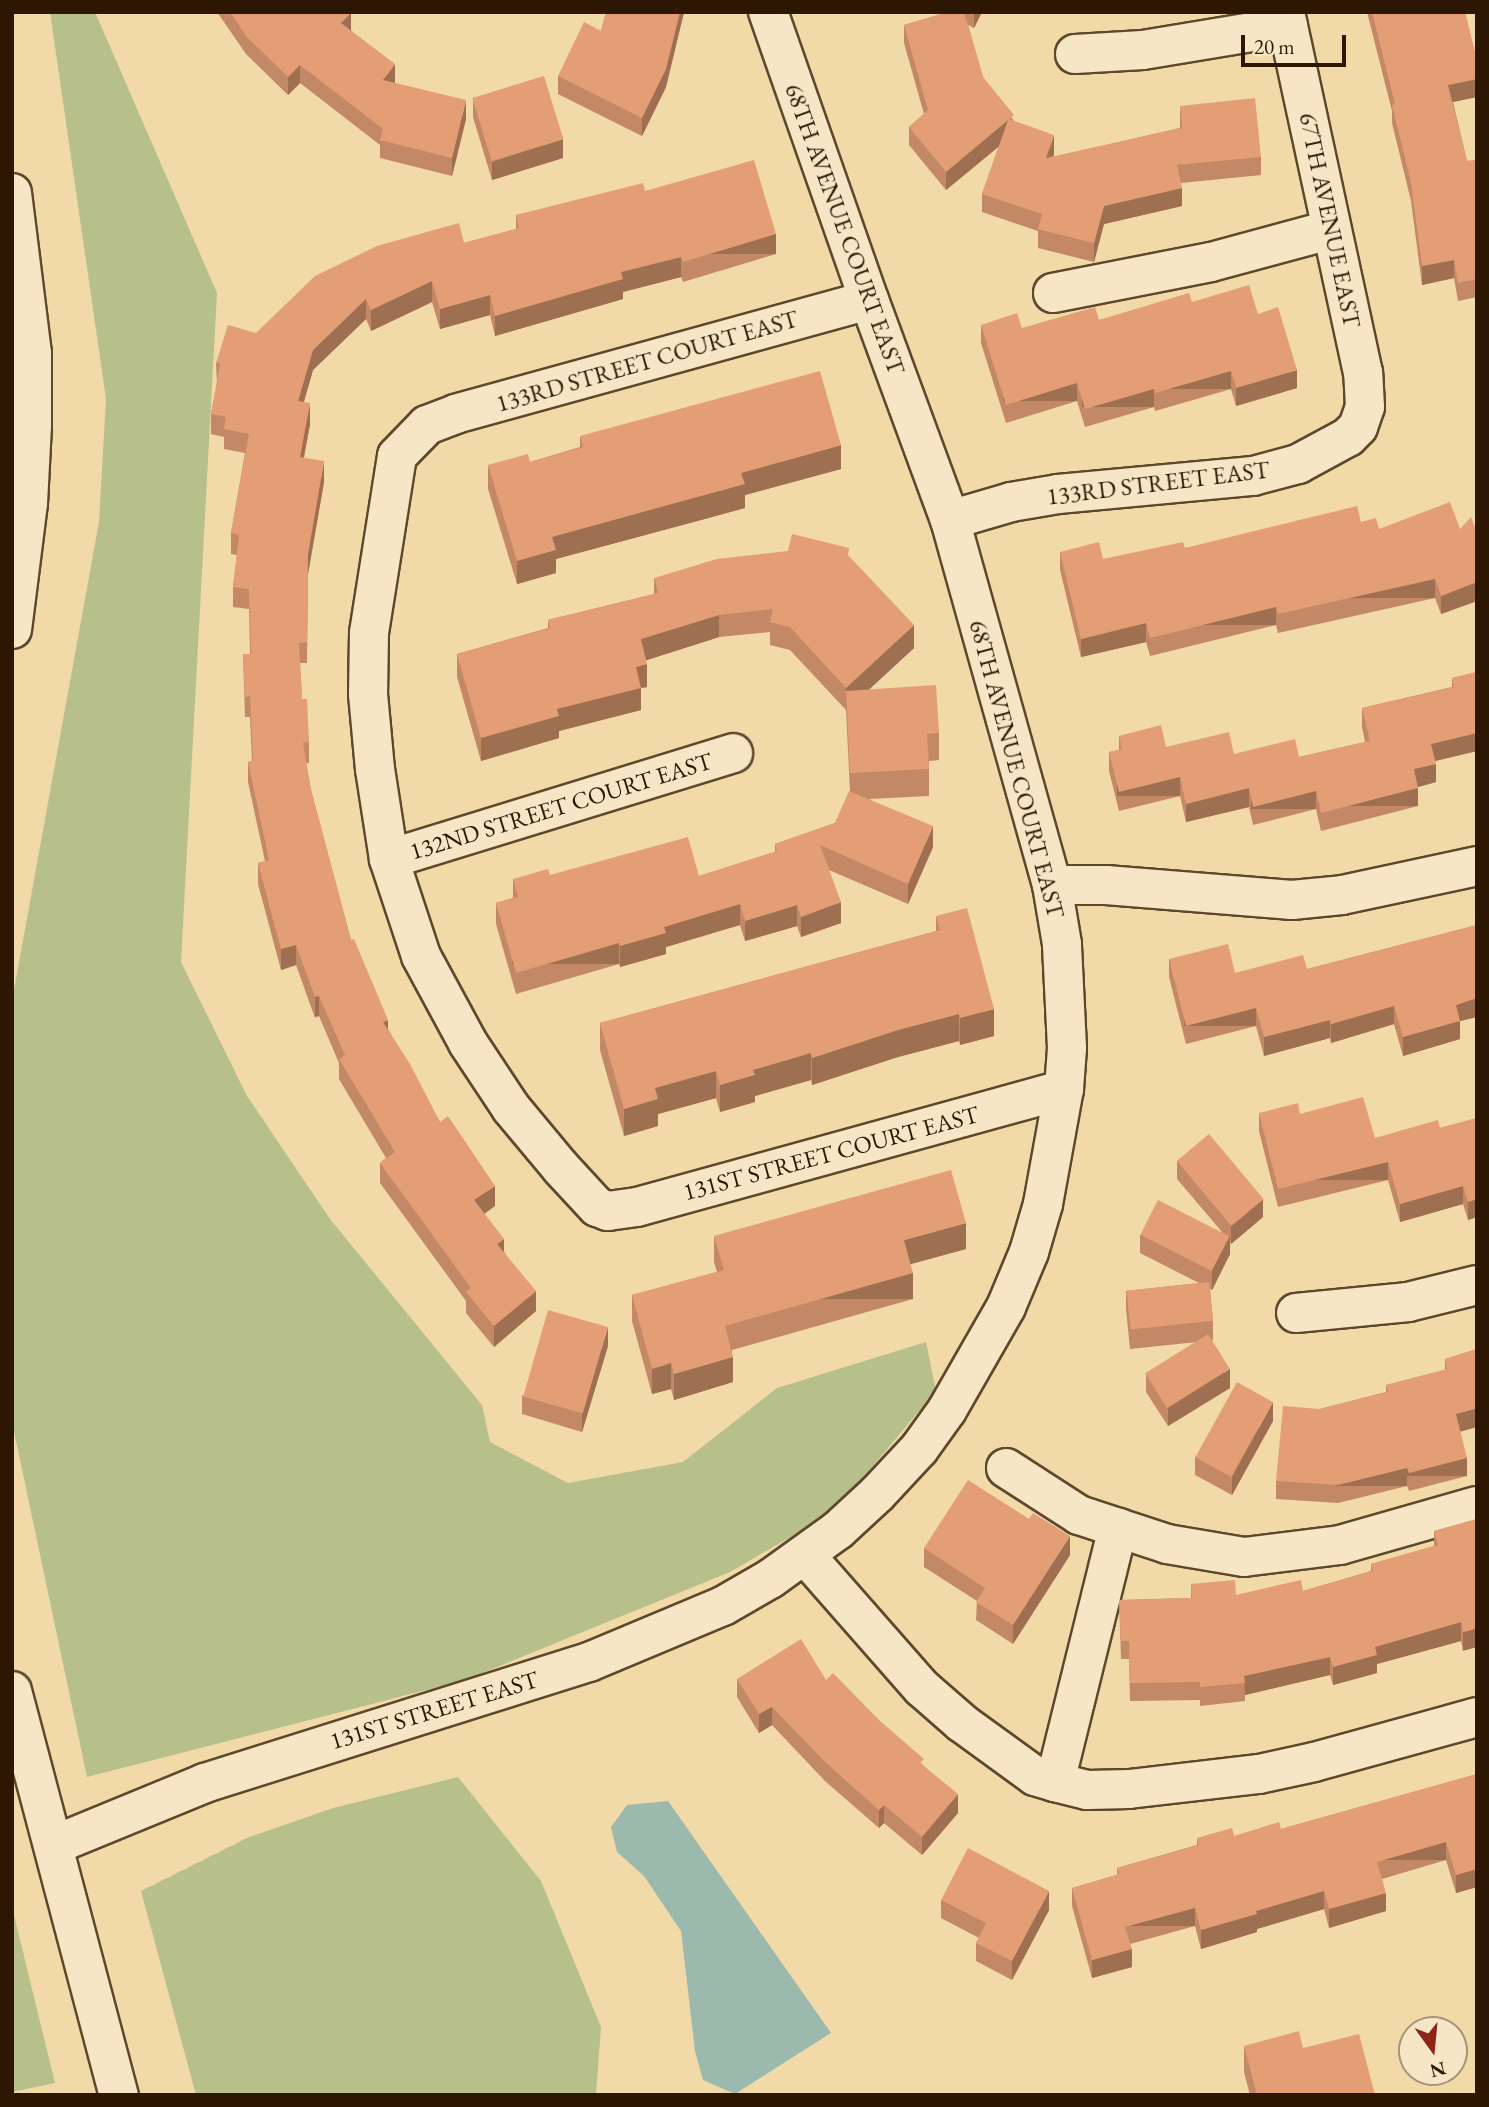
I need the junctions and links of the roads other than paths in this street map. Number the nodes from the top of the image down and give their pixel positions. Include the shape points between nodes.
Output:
1 (768, 12) edge
2 (1287, 19) edge
3 (1075, 54) dead end
4 (12, 192) edge
5 (1330, 230) junction
6 (1053, 293) dead end
7 (869, 300) junction
8 (1358, 428) joint
9 (950, 520) junction
10 (12, 629) edge
11 (733, 753) dead end
12 (390, 859) junction
13 (1477, 866) edge
14 (1052, 885) junction
15 (1064, 1089) junction
16 (1477, 1285) edge
17 (1296, 1313) dead end
18 (1006, 1468) dead end
19 (1477, 1506) edge
20 (1118, 1528) junction
21 (805, 1555) junction
22 (12, 1690) edge
23 (1477, 1717) edge
24 (1055, 1782) junction
25 (54, 1845) junction
26 (119, 2095) edge

1 - 7 street, 68TH AVENUE COURT EAST
2 - 3 street via 1143,50
2 - 5 street, 67TH AVENUE EAST
4 - 10 street via 32,353 28,503
5 - 6 street via 1211,262
5 - 8 street, 67TH AVENUE EAST via 1363,373 1364,407
7 - 9 street, 68TH AVENUE COURT EAST
7 - 12 street, 133RD STREET COURT EAST via 427,425 397,456 369,633 368,694
8 - 9 street, 133RD STREET EAST via 1298,464 1253,476 1058,495 1011,502
9 - 14 street, 68TH AVENUE COURT EAST
11 - 12 street, 132ND STREET COURT EAST
12 - 15 street, 131ST STREET COURT EAST via 421,956 449,1011 511,1108 597,1207 608,1211 637,1207
13 - 14 street via 1342,895 1292,900
14 - 15 street, 68TH AVENUE COURT EAST via 1066,987
15 - 21 street, 68TH AVENUE COURT EAST via 1043,1204 1006,1307 947,1410 919,1449 877,1494
16 - 17 street via 1408,1302
18 - 20 street via 1079,1515
19 - 20 street via 1340,1545 1244,1557 1167,1544
20 - 24 street
21 - 24 street via 922,1688 1035,1776
21 - 25 street, 131ST STREET EAST via 723,1606 601,1657 205,1783
22 - 25 street
23 - 24 street via 1258,1774 1129,1789 1087,1790
25 - 26 street

